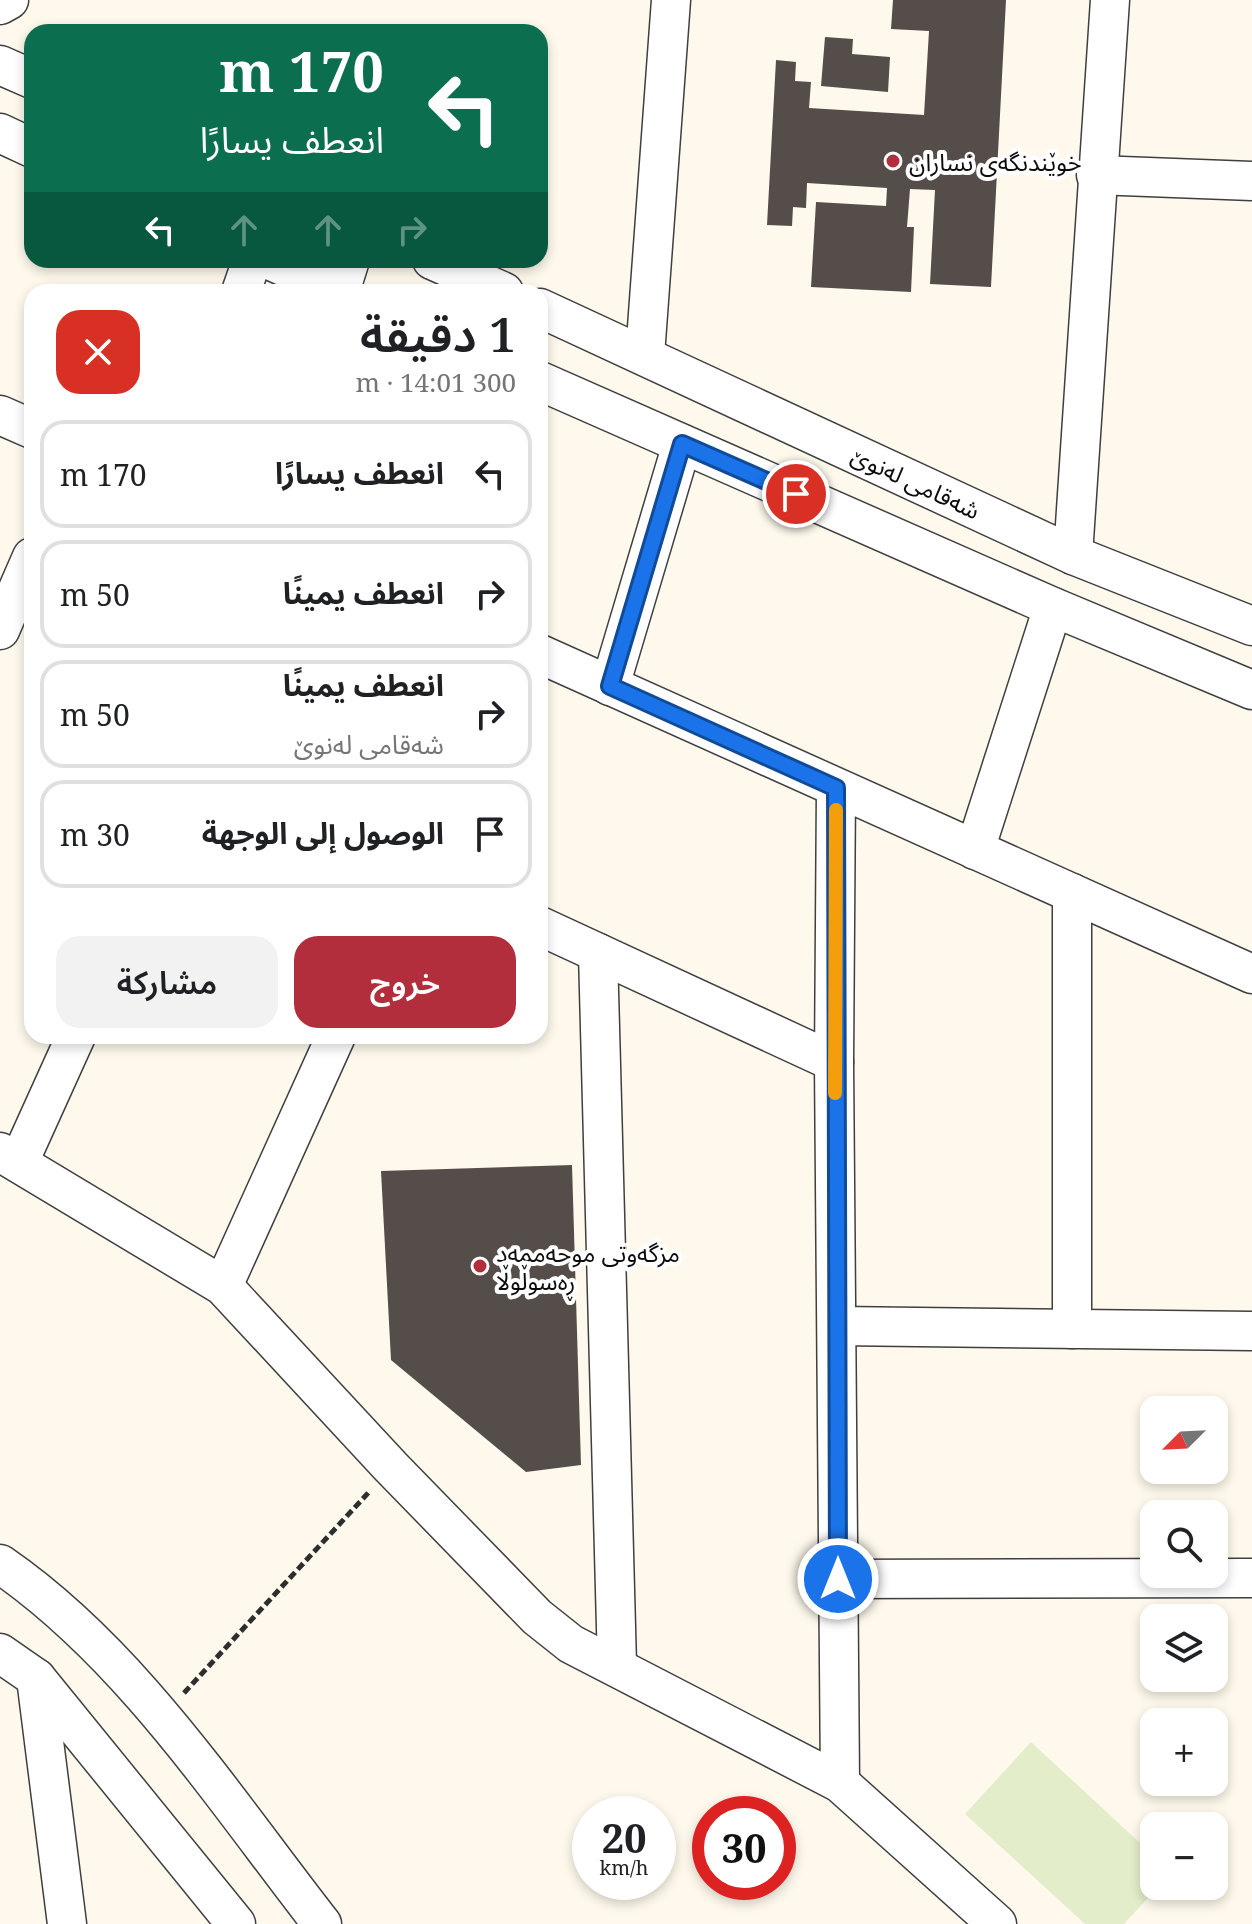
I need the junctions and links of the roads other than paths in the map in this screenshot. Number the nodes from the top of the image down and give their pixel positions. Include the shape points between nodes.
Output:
1 (9, 0) edge
2 (671, 0) edge
3 (1110, 0) edge
4 (0, 5) edge
5 (0, 65) edge
6 (24, 76) edge
7 (0, 133) edge
8 (24, 144) edge
9 (1096, 175) junction
10 (1252, 181) edge
11 (287, 268) edge
12 (450, 268) edge
13 (322, 284) edge
14 (486, 284) edge
15 (548, 312) edge
16 (645, 355) junction
17 (548, 385) edge
18 (0, 415) edge
19 (24, 426) edge
20 (682, 444) junction
21 (1073, 555) junction
22 (24, 575) edge
23 (1053, 607) junction
24 (1252, 626) edge
25 (0, 630) edge
26 (548, 658) edge
27 (610, 686) junction
28 (1252, 690) edge
29 (836, 788) junction
30 (975, 850) junction
31 (1072, 893) junction
32 (548, 930) edge
33 (598, 953) junction
34 (1252, 974) edge
35 (72, 1044) edge
36 (332, 1044) edge
37 (834, 1062) junction
38 (9, 1157) edge
39 (223, 1286) junction
40 (838, 1326) junction
41 (1072, 1329) junction
42 (1252, 1331) edge
43 (0, 1564) edge
44 (1252, 1578) edge
45 (838, 1579) junction
46 (0, 1653) edge
47 (617, 1665) junction
48 (36, 1678) junction
49 (840, 1783) junction
50 (67, 1924) edge
51 (236, 1924) edge
52 (322, 1924) edge
53 (997, 1924) edge

1 - 4 street
2 - 16 street
3 - 9 street
5 - 6 street
7 - 8 street
9 - 10 street
9 - 21 street
11 - 13 street
12 - 14 street
15 - 16 street, شەقامی لەنوێ
16 - 21 street, شەقامی لەنوێ
17 - 20 street
18 - 19 street
20 - 23 street
20 - 27 street
21 - 24 street, شەقامی لەنوێ
22 - 25 street
23 - 28 street
23 - 30 street
26 - 27 street
27 - 29 street
29 - 30 street
29 - 37 street
30 - 31 street
31 - 34 street
31 - 41 street
32 - 33 street
33 - 37 street
33 - 47 street
35 - 38 street
36 - 39 street
37 - 40 street
38 - 39 street
39 - 47 street via 537,1617 571,1644
40 - 41 street
40 - 45 street
41 - 42 street
43 - 52 street via 42,1593 102,1649
44 - 45 street
45 - 49 street
46 - 48 street
47 - 49 street
48 - 50 street
48 - 51 street
49 - 53 street

